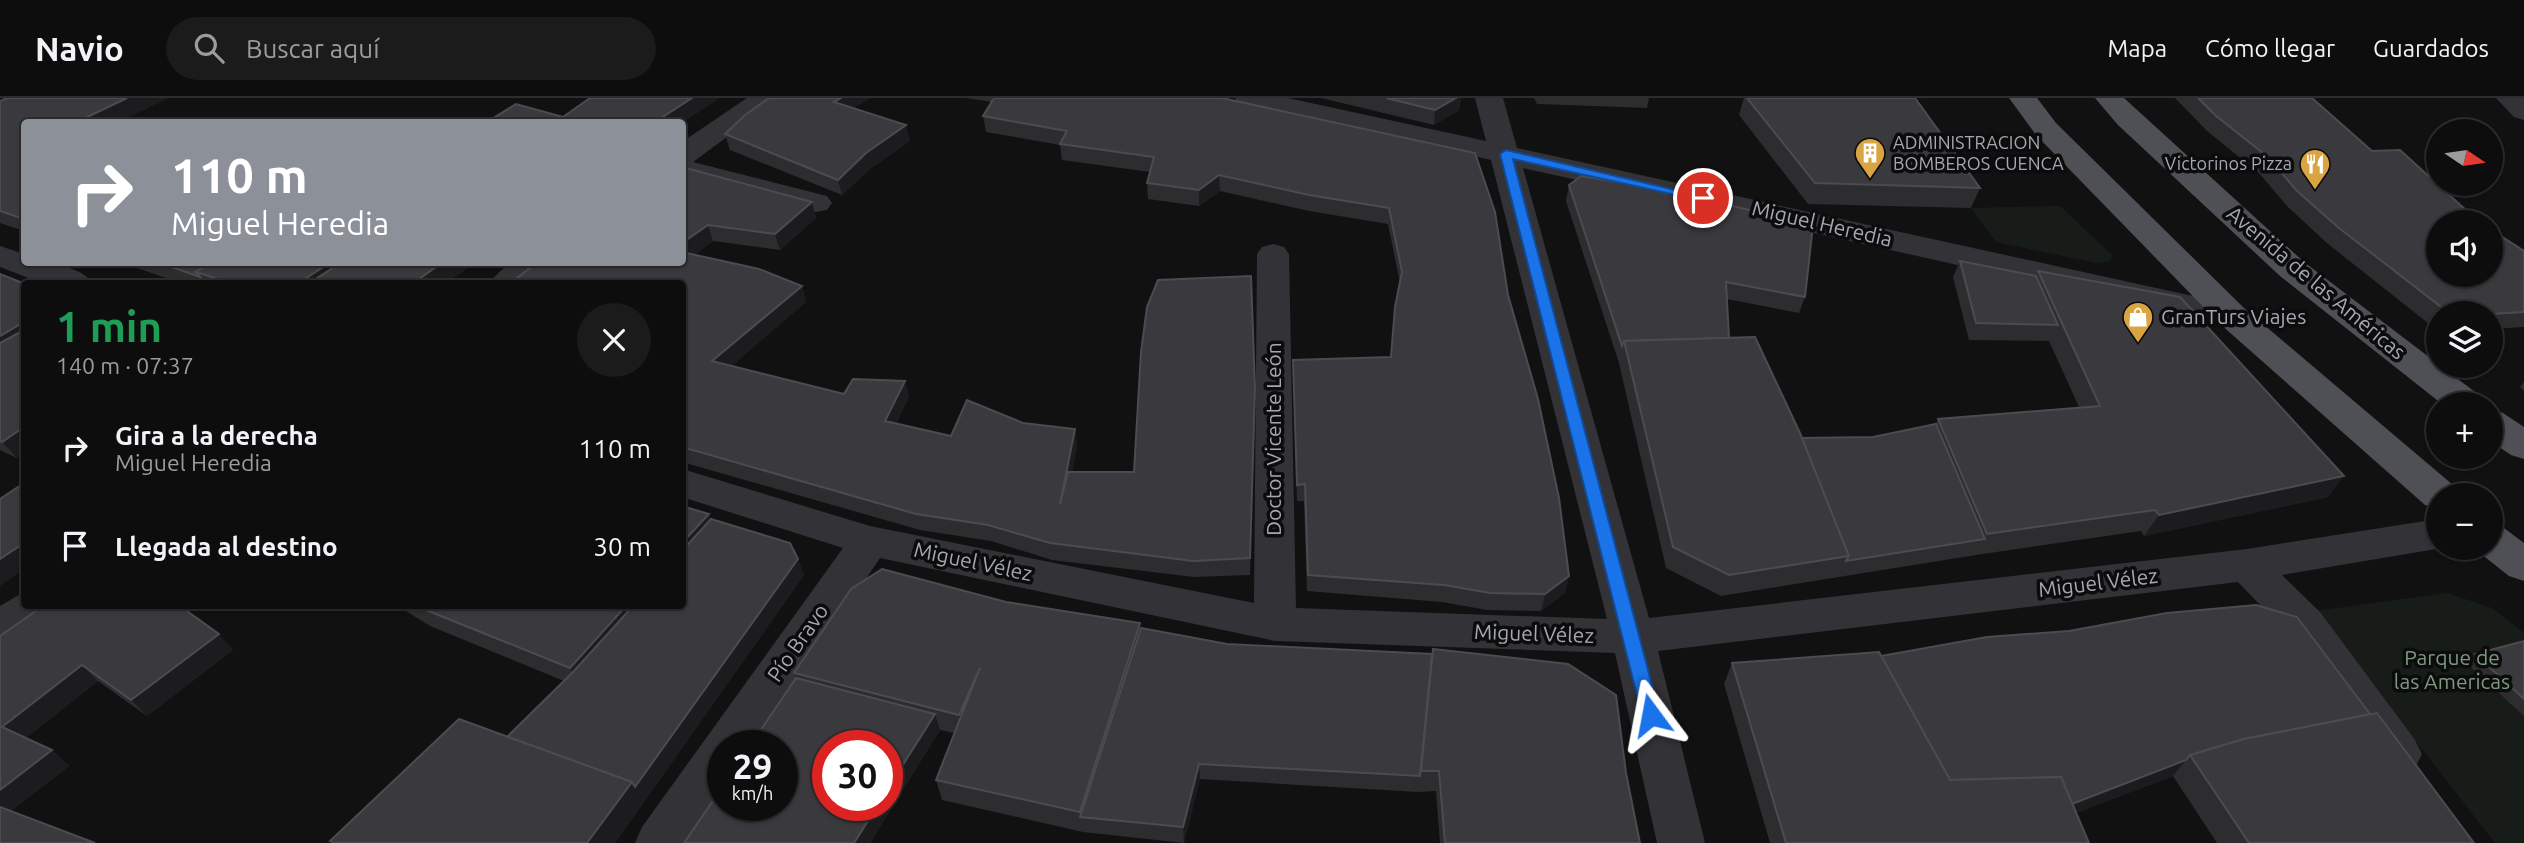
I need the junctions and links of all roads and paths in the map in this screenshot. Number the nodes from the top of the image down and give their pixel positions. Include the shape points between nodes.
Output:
1 (766, 98) edge
2 (1249, 98) edge
3 (1489, 98) edge
4 (2023, 98) edge
5 (2109, 98) edge
6 (2510, 98) edge
7 (2524, 111) edge
8 (686, 153) edge
9 (1506, 154) junction
10 (686, 169) edge
11 (816, 203) dead end
12 (1273, 254) dead end
13 (0, 256) edge
14 (21, 264) edge
15 (28, 266) edge
16 (527, 266) edge
17 (66, 280) edge
18 (508, 280) edge
19 (2231, 315) junction
20 (2451, 392) edge
21 (2503, 431) edge
22 (2524, 446) edge
23 (686, 484) edge
24 (2426, 484) edge
25 (2426, 536) edge
26 (870, 541) junction
27 (2503, 549) edge
28 (2247, 565) junction
29 (2524, 565) edge
30 (28, 609) edge
31 (1275, 624) junction
32 (0, 627) edge
33 (1633, 638) junction
34 (738, 730) edge
35 (707, 775) edge
36 (2424, 788) edge
37 (659, 843) edge
38 (1681, 843) edge

1 - 8 street
2 - 9 street, Miguel Heredia
3 - 9 street
4 - 19 main road via 2046,129
5 - 20 main road, Avenida de las Américas via 2292,269
6 - 7 street
9 - 19 street, Miguel Heredia
9 - 33 street
10 - 11 street
12 - 31 street, Doctor Vicente León
13 - 14 street
15 - 17 street
16 - 18 street
19 - 24 main road
21 - 22 main road
23 - 26 street, Miguel Vélez
25 - 28 street, Miguel Vélez
26 - 31 street, Miguel Vélez
26 - 34 street, Pío Bravo
27 - 29 main road
28 - 33 street, Miguel Vélez
28 - 36 street via 2305,624
30 - 32 street
31 - 33 street, Miguel Vélez
33 - 38 street
35 - 37 street

